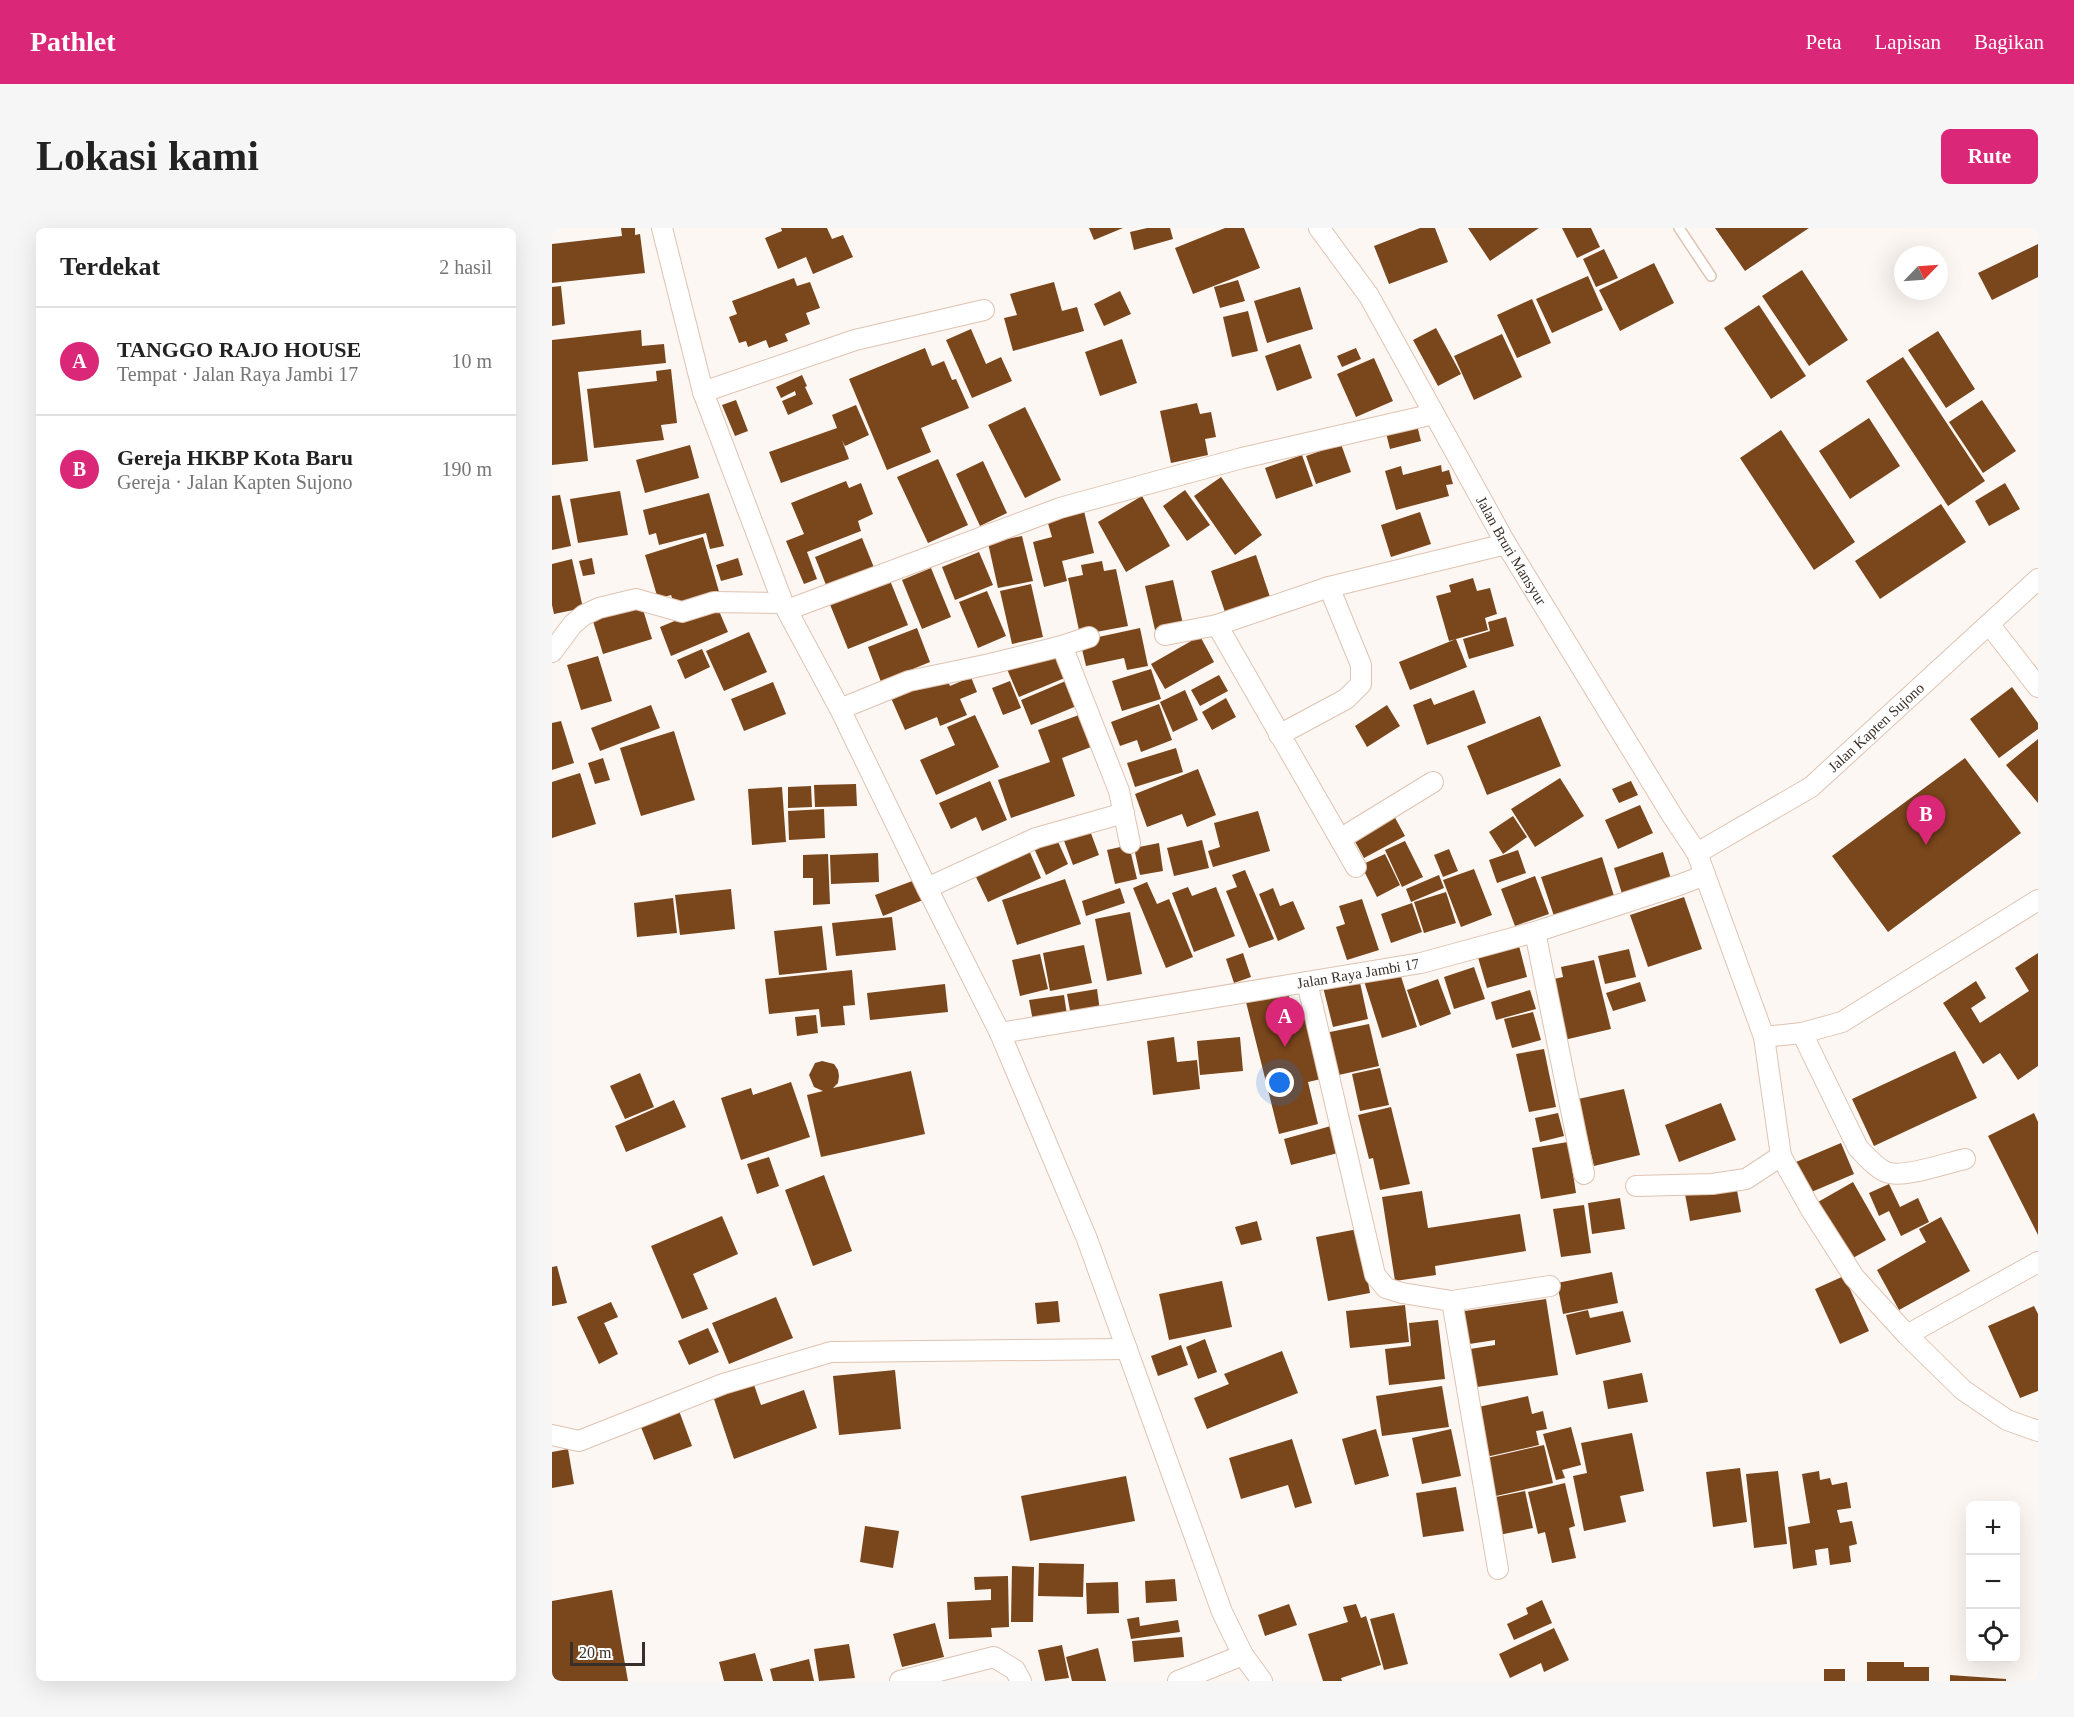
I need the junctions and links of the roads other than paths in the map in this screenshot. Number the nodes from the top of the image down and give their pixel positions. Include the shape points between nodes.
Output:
1 (662, 228) edge
2 (1319, 228) edge
3 (1679, 228) edge
4 (1711, 276) dead end
5 (984, 309) dead end
6 (703, 392) junction
7 (1434, 414) junction
8 (1506, 544) junction
9 (2038, 579) edge
10 (1329, 587) junction
11 (785, 607) junction
12 (1989, 624) junction
13 (1217, 625) junction
14 (1165, 635) dead end
15 (1089, 637) dead end
16 (1062, 646) junction
17 (552, 652) edge
18 (2038, 687) edge
19 (840, 709) junction
20 (1279, 735) junction
21 (1433, 782) dead end
22 (1124, 813) junction
23 (1340, 839) junction
24 (1130, 843) dead end
25 (1697, 853) junction
26 (1356, 867) dead end
27 (1705, 875) junction
28 (927, 888) junction
29 (2038, 900) edge
30 (1535, 932) junction
31 (1308, 982) junction
32 (1000, 1033) junction
33 (1802, 1033) junction
34 (1764, 1037) junction
35 (1781, 1156) junction
36 (1965, 1159) dead end
37 (1584, 1174) dead end
38 (1636, 1186) dead end
39 (2038, 1262) edge
40 (1550, 1286) dead end
41 (1452, 1301) junction
42 (1907, 1335) junction
43 (1127, 1349) junction
44 (2038, 1431) edge
45 (552, 1435) edge
46 (1498, 1569) dead end
47 (1243, 1654) junction
48 (900, 1681) edge
49 (1021, 1681) edge
50 (1178, 1681) edge
51 (1262, 1681) edge

1 - 6 street
2 - 7 street, Jalan Bruri Mansyur via 1369,296
3 - 4 lane
5 - 6 street via 855,340
6 - 11 street
7 - 8 street, Jalan Bruri Mansyur
7 - 11 street via 1242,458 1060,508
8 - 10 street
8 - 25 street, Jalan Bruri Mansyur
9 - 12 street, Jalan Kapten Sujono
10 - 13 street
10 - 20 street via 1361,665 1361,684 1346,699
11 - 17 street via 714,603 682,612 636,599 584,615
11 - 19 street
12 - 18 street
12 - 25 street, Jalan Kapten Sujono via 1811,787
13 - 14 street
13 - 20 street
15 - 16 street
16 - 19 street via 909,681
16 - 22 street
19 - 28 street
20 - 23 street
21 - 23 street
22 - 24 street
22 - 28 street via 1036,838
23 - 26 street
25 - 27 street, Jalan Bruri Mansyur
27 - 30 street, Jalan Raya Jambi 17
27 - 34 street, Jalan Bruri Mansyur
28 - 32 street
29 - 33 street via 1842,1022
30 - 31 street, Jalan Raya Jambi 17 via 1421,963
30 - 37 street
31 - 32 street, Jalan Raya Jambi 17
31 - 41 street via 1375,1275 1386,1288
32 - 43 street via 1087,1239
33 - 34 street
33 - 36 street via 1858,1148 1886,1172 1901,1174
34 - 35 street, Jalan Bruri Mansyur
35 - 38 street via 1746,1179
35 - 42 street via 1854,1276
39 - 42 street
40 - 41 street
41 - 46 street
42 - 44 street via 1963,1390 2007,1420
43 - 45 street via 831,1352 723,1384 579,1441
43 - 47 street via 1222,1612
47 - 50 street
47 - 51 street
48 - 49 street via 994,1658 1015,1670

